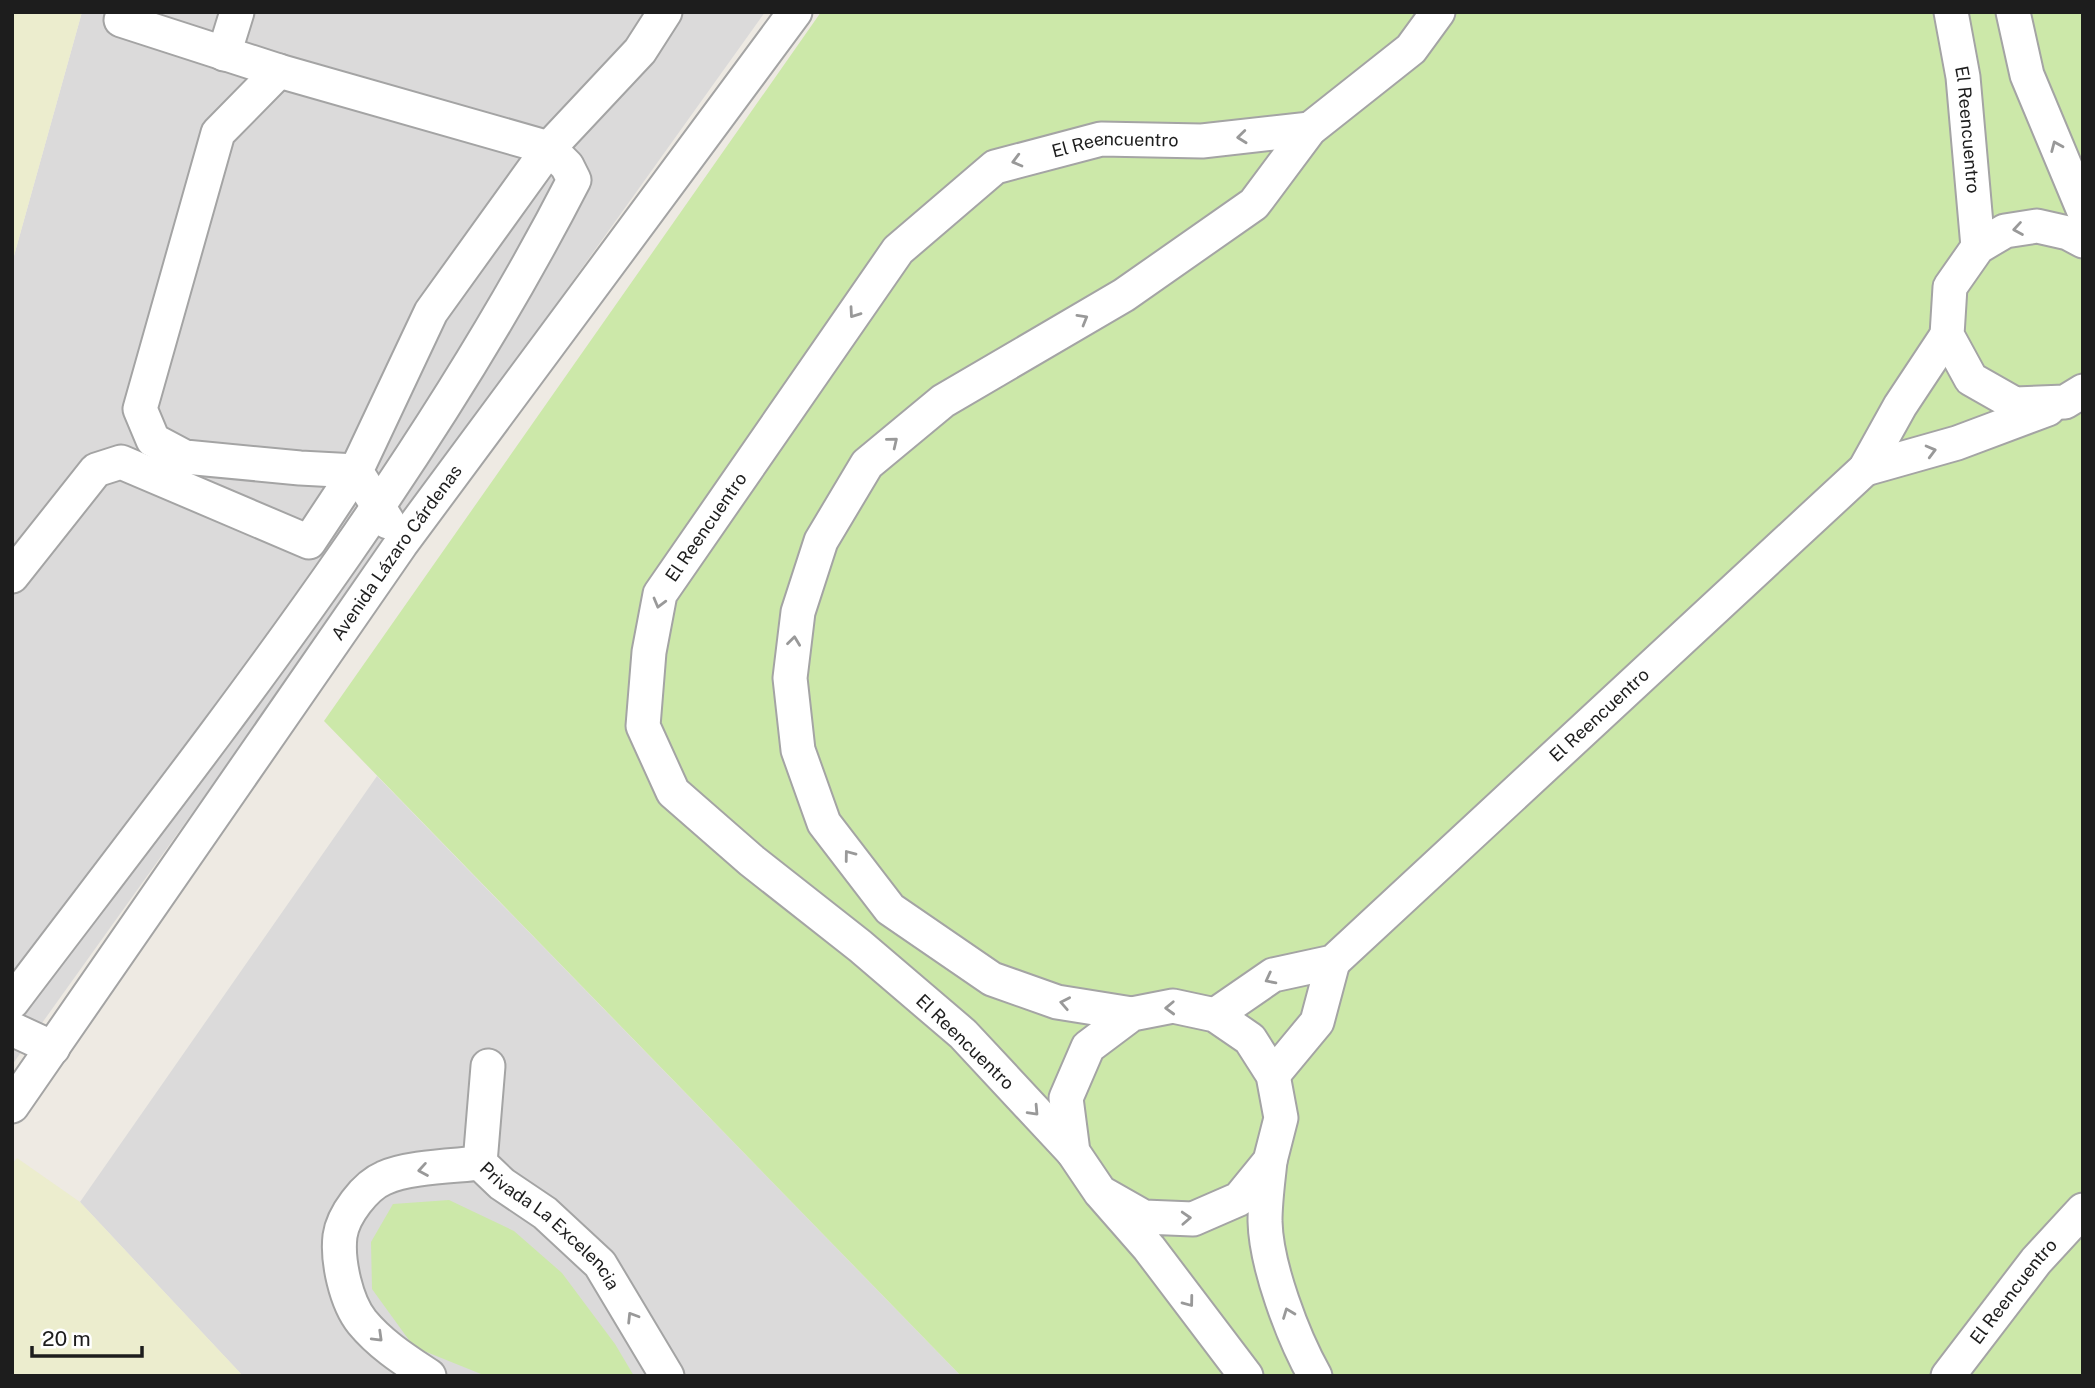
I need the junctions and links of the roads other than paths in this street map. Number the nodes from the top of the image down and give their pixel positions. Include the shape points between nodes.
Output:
1 (237, 12) edge
2 (665, 12) edge
3 (1438, 12) edge
4 (1951, 12) edge
5 (2013, 12) edge
6 (794, 13) edge
7 (121, 20) dead end
8 (224, 54) junction
9 (279, 71) junction
10 (1310, 129) junction
11 (549, 148) junction
12 (2083, 209) edge
13 (2083, 241) edge
14 (1978, 247) junction
15 (1947, 335) junction
16 (2074, 396) edge
17 (1865, 469) junction
18 (356, 471) junction
19 (378, 507) junction
20 (309, 542) junction
21 (401, 544) junction
22 (336, 566) junction
23 (12, 576) edge
24 (198, 757) junction
25 (236, 783) junction
26 (890, 909) junction
27 (860, 946) junction
28 (1333, 962) junction
29 (12, 1002) edge
30 (1132, 1014) junction
31 (1216, 1014) junction
32 (12, 1029) edge
33 (52, 1048) junction
34 (488, 1066) dead end
35 (1273, 1075) junction
36 (12, 1106) edge
37 (1073, 1152) junction
38 (1270, 1161) junction
39 (480, 1163) junction
40 (1100, 1192) junction
41 (2083, 1210) edge
42 (429, 1376) edge
43 (667, 1376) edge
44 (1246, 1376) edge
45 (1315, 1376) edge
46 (1948, 1376) edge

1 - 8 street
2 - 11 street via 640,51
3 - 10 street via 1410,49
4 - 14 street, El Reencuentro via 1963,77
12 -> 5 street via 2027,75
6 - 21 street, Avenida Lázaro Cárdenas
7 - 8 street
8 - 9 street
9 - 11 street
9 - 18 street via 218,133 140,409 153,440 185,457
26 -> 10 street via 824,823 798,750 790,678 798,612 821,541 867,464 943,401 1124,295 1254,204
10 -> 27 street, El Reencuentro via 1202,141 1101,139 995,167 898,250 660,594 649,652 643,726 673,792
11 - 18 street via 431,313
11 - 19 street via 574,180 485,340
13 -> 14 street via 2037,226 2005,231
14 - 15 street via 1950,287
15 - 16 street via 1971,379 2015,404
15 - 17 street, El Reencuentro
17 -> 16 street, El Reencuentro via 2026,419
17 - 28 street, El Reencuentro
18 - 19 street
18 - 20 street
19 - 21 street
19 - 22 street
20 - 22 street
20 - 23 street via 121,462 96,470
21 - 25 street, Avenida Lázaro Cárdenas
22 - 24 street
24 - 25 street
24 - 29 street
25 - 33 street, Avenida Lázaro Cárdenas
26 - 27 street
30 -> 26 street via 1057,1002 992,979
27 -> 37 street, El Reencuentro via 963,1034
28 -> 31 street via 1273,975
28 - 35 street via 1317,1022
31 -> 30 street via 1173,1006
30 - 37 street via 1088,1047 1066,1098
31 - 35 street via 1250,1039
32 - 33 street
33 - 36 street, Avenida Lázaro Cárdenas
34 - 39 street
35 - 38 street via 1281,1118
37 - 40 street
40 -> 38 street via 1144,1217 1193,1219 1239,1199
45 -> 38 street via 1274,1277 1265,1222
39 -> 42 street, Privada La Excelencia via 383,1178 355,1201 340,1234 343,1281 361,1321 393,1352
43 -> 39 street, Privada La Excelencia via 600,1264 545,1213
40 -> 44 street via 1149,1248
41 - 46 street, El Reencuentro via 2036,1261

